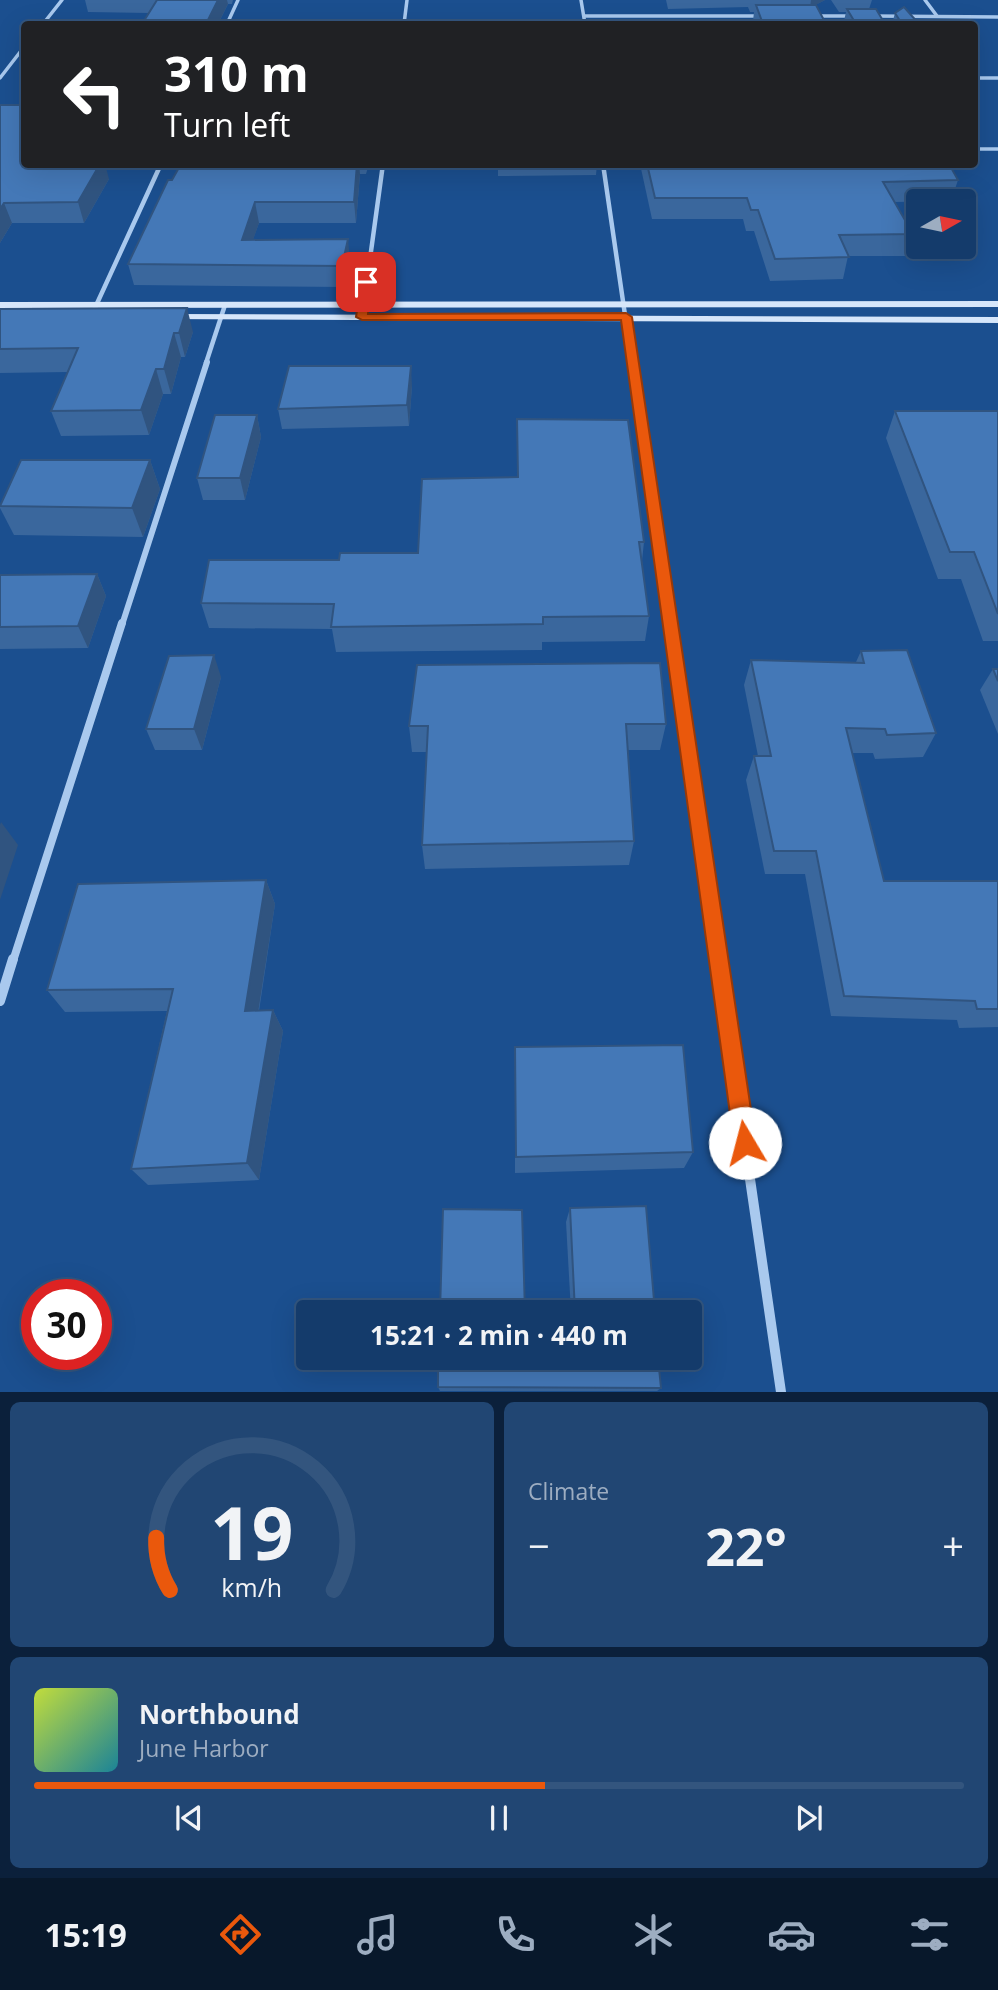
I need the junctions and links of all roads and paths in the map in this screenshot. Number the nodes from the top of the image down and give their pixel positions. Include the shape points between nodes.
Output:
1 (62, 0) edge
2 (238, 0) edge
3 (407, 0) edge
4 (580, 0) edge
5 (925, 0) edge
6 (584, 16) junction
7 (774, 16) edge
8 (801, 16) edge
9 (855, 16) edge
10 (869, 16) edge
11 (937, 16) junction
12 (998, 17) edge
13 (45, 21) edge
14 (228, 21) edge
15 (404, 21) edge
16 (584, 21) edge
17 (21, 51) edge
18 (0, 78) edge
19 (978, 78) edge
20 (998, 78) edge
21 (978, 149) edge
22 (998, 149) edge
23 (159, 168) edge
24 (382, 168) edge
25 (604, 168) edge
26 (941, 304) junction
27 (998, 304) edge
28 (0, 305) edge
29 (225, 305) junction
30 (362, 305) junction
31 (625, 305) junction
32 (95, 306) junction
33 (0, 316) edge
34 (90, 317) junction
35 (221, 317) junction
36 (362, 317) junction
37 (626, 317) junction
38 (948, 319) junction
39 (998, 320) edge
40 (0, 1001) edge
41 (781, 1391) edge

1 - 13 street
2 - 14 street
3 - 15 street
4 - 6 street
5 - 11 street
6 - 7 street
6 - 16 street
8 - 9 street
10 - 11 street
11 - 12 street
17 - 18 street
19 - 20 street
21 - 22 street
23 - 32 street
24 - 30 street
25 - 31 street
26 - 27 main road
26 - 31 main road
26 - 38 main road
28 - 32 main road
29 - 30 main road
29 - 32 main road
29 - 35 street
30 - 31 main road
30 - 36 street
31 - 37 street
32 - 34 street
33 - 34 main road
34 - 35 main road
35 - 36 main road
35 - 40 street
36 - 37 main road
37 - 38 main road
37 - 41 street
38 - 39 main road

